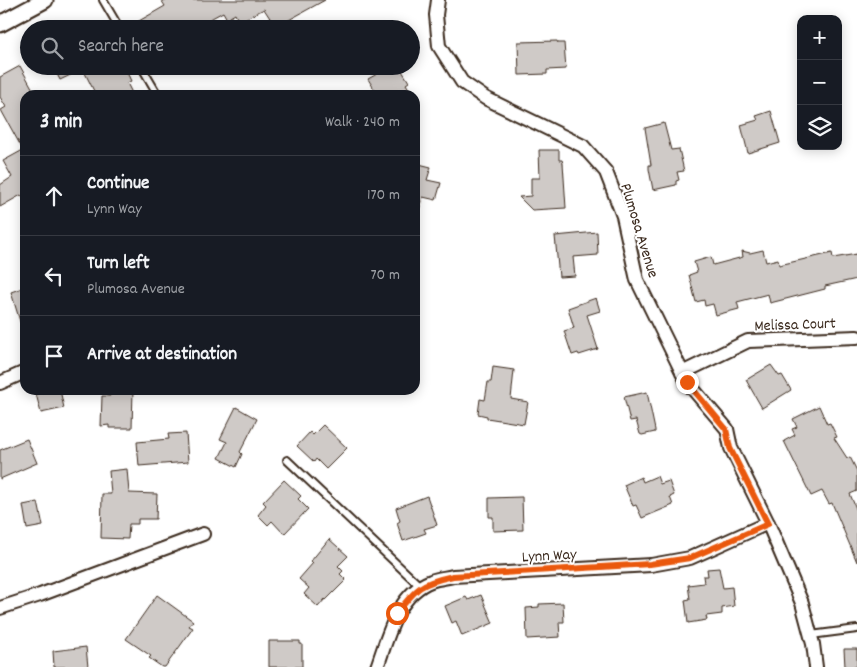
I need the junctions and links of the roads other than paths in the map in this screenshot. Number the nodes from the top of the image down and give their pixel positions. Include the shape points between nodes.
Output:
1 (45, 0) edge
2 (103, 0) edge
3 (438, 0) edge
4 (115, 20) edge
5 (0, 24) edge
6 (146, 75) edge
7 (155, 90) edge
8 (857, 337) edge
9 (682, 373) junction
10 (20, 374) edge
11 (0, 383) edge
12 (287, 460) dead end
13 (768, 524) junction
14 (203, 534) dead end
15 (421, 587) junction
16 (0, 608) edge
17 (857, 629) edge
18 (811, 635) junction
19 (377, 667) edge
20 (816, 667) edge

1 - 5 street
2 - 4 lane
3 - 9 street, Plumosa Avenue via 439,46 462,82 485,98 583,146 606,172 623,216 637,280
6 - 7 lane
8 - 9 street, Melissa Court via 748,341
9 - 13 street, Plumosa Avenue via 726,429 730,448
10 - 11 street
12 - 15 lane
13 - 15 street, Lynn Way via 690,558 650,564 453,576 430,581
13 - 18 street, Plumosa Avenue via 802,603
14 - 16 street
15 - 19 street, Lynn Way via 412,593 397,613
17 - 18 lane
18 - 20 street, Plumosa Avenue

